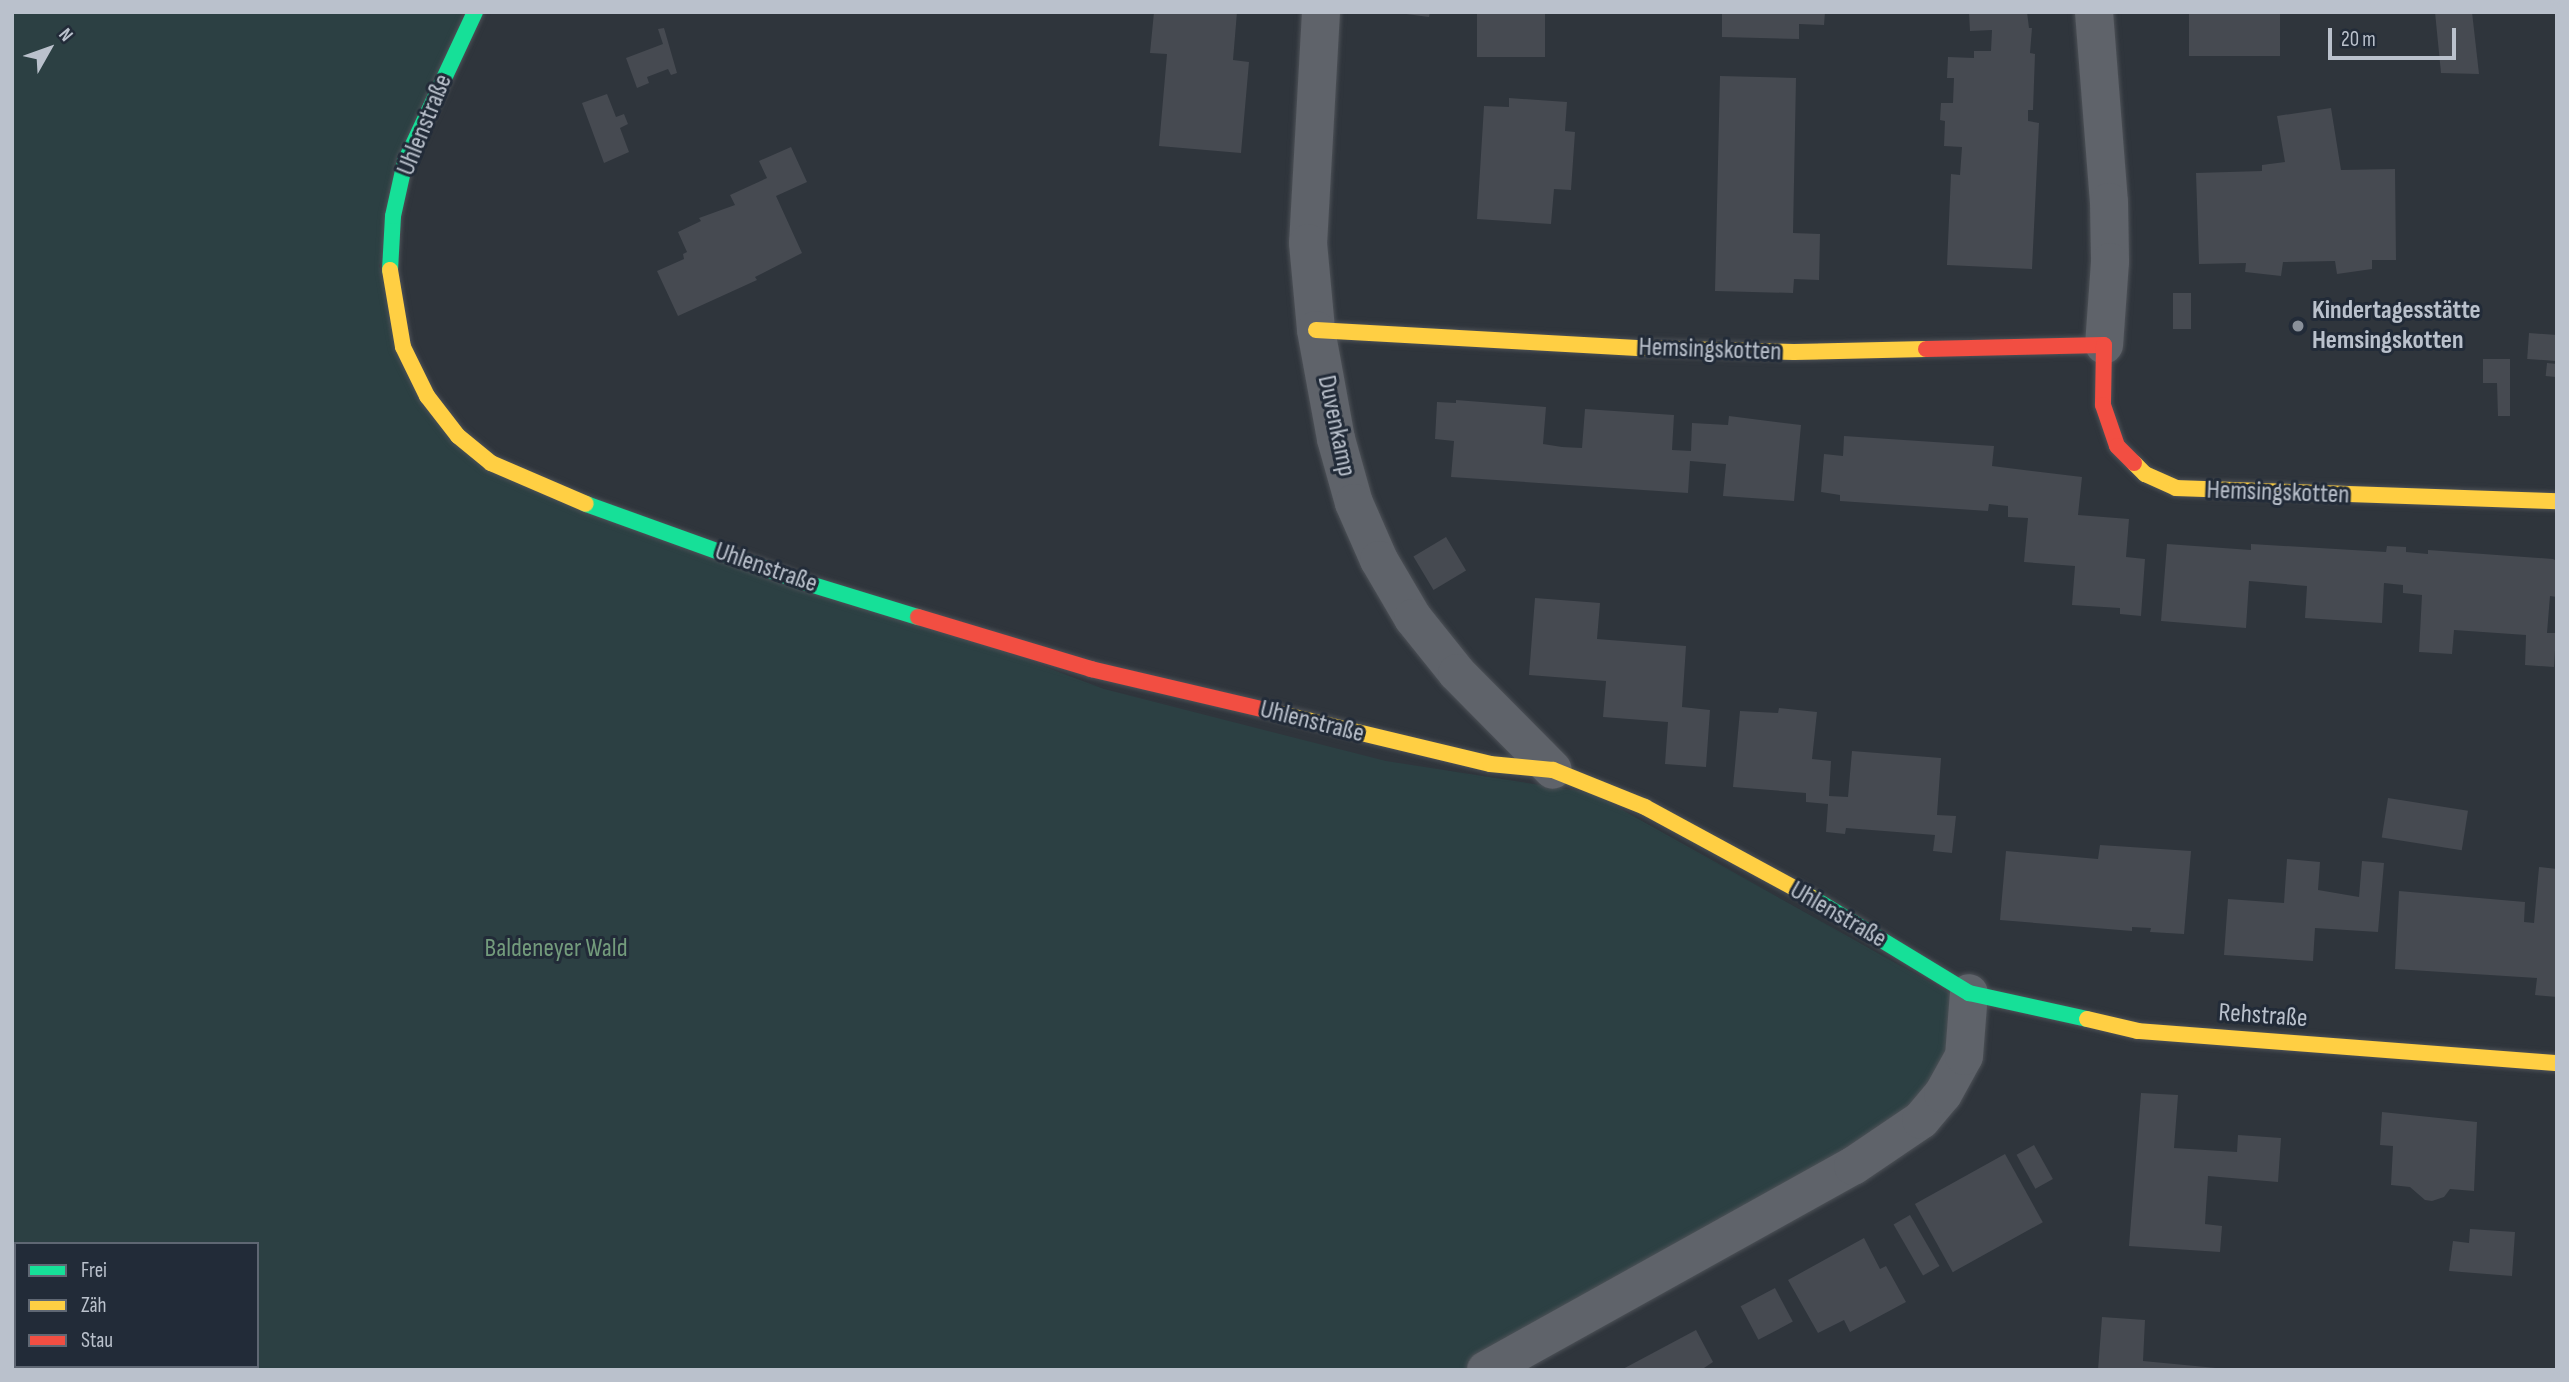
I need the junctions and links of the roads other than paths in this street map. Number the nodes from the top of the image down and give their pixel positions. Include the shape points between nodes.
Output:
1 (475, 12) edge
2 (1321, 12) edge
3 (2094, 12) edge
4 (1316, 330) junction
5 (2104, 345) junction
6 (2557, 501) edge
7 (1553, 770) junction
8 (1969, 993) junction
9 (2557, 1063) edge
10 (1486, 1370) edge

1 - 7 street, Uhlenstraße via 405,162 389,264 403,347 428,396 458,436 491,463 552,492 800,581 1091,669 1490,764
2 - 4 street, Duvenkamp via 1308,243
3 - 5 street, Hemsingskotten via 2109,202
4 - 5 street, Hemsingskotten via 1794,352
4 - 7 street, Duvenkamp via 1336,439 1354,503 1379,559 1413,618 1457,673
5 - 6 street, Hemsingskotten via 2103,405 2117,446 2145,474 2176,488
7 - 8 street, Uhlenstraße via 1656,813 1838,911
8 - 9 street, Rehstraße via 2138,1031
8 - 10 street via 1964,1056 1943,1094 1921,1120 1853,1166

